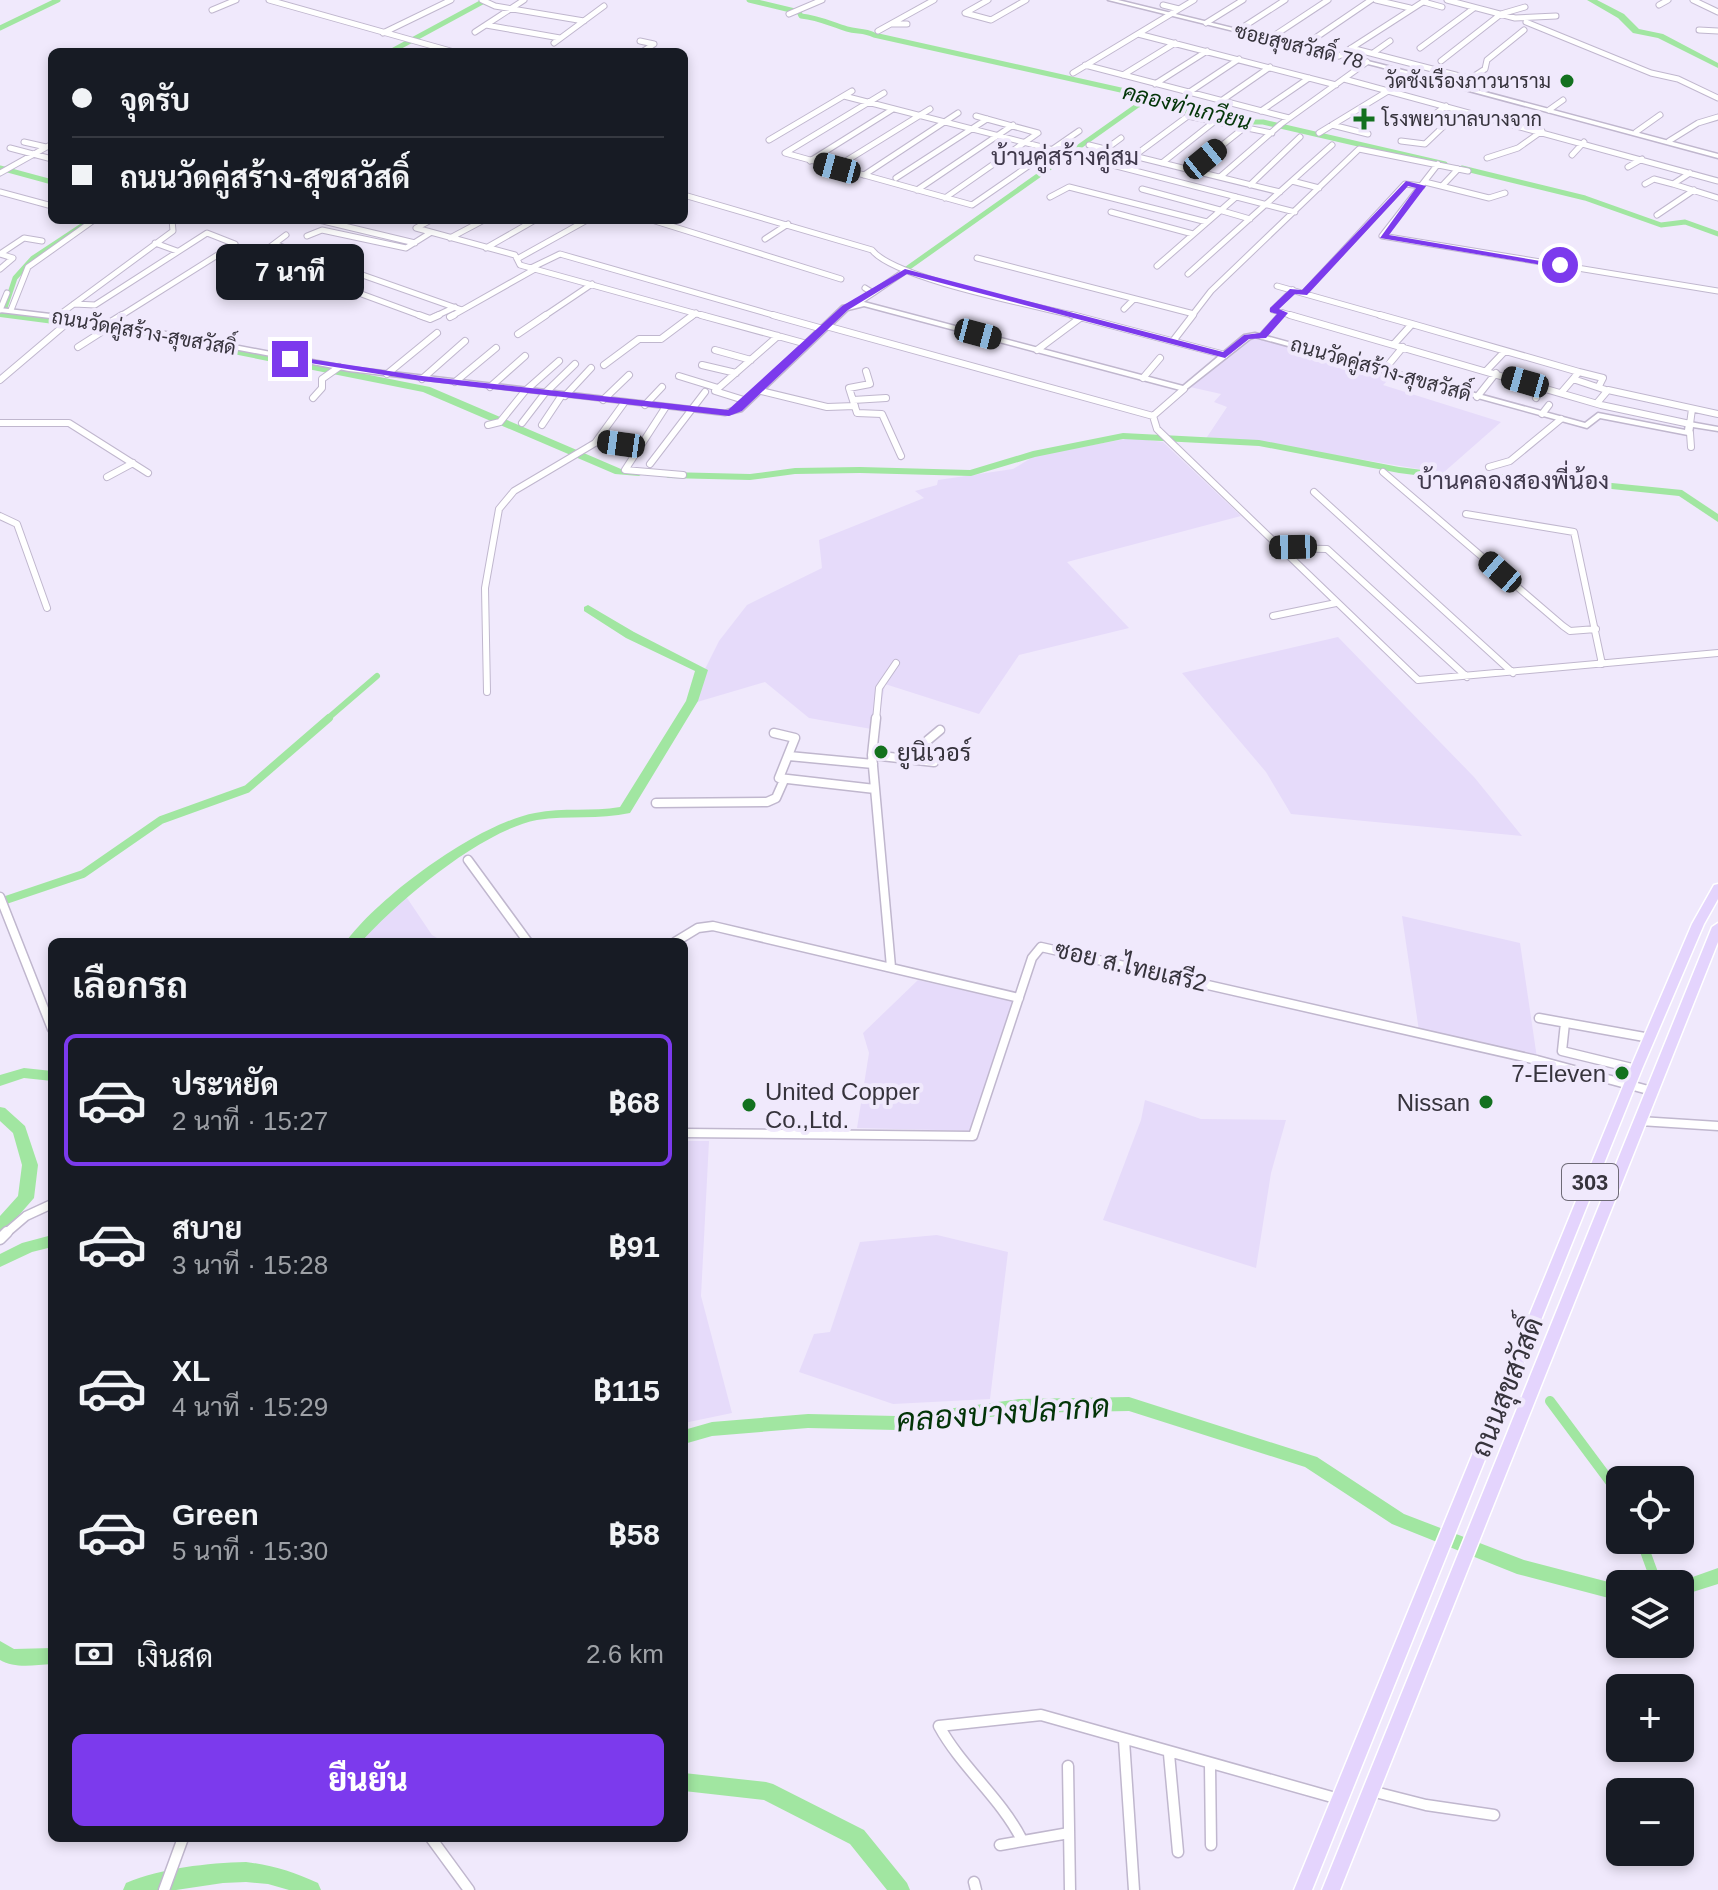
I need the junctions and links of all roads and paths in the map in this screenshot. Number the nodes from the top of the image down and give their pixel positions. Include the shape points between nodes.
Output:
1 (236, 0) edge
2 (269, 0) edge
3 (451, 0) edge
4 (524, 0) edge
5 (822, 0) edge
6 (934, 0) edge
7 (988, 0) edge
8 (1026, 0) edge
9 (1111, 0) edge
10 (1194, 0) edge
11 (1243, 0) edge
12 (1285, 0) edge
13 (1328, 0) edge
14 (1374, 0) edge
15 (1447, 0) edge
16 (1476, 0) edge
17 (1668, 0) edge
18 (1693, 0) edge
19 (485, 1) edge
20 (1425, 1) edge
21 (1163, 5) dead end
22 (1659, 5) dead end
23 (604, 6) dead end
24 (1442, 7) dead end
25 (1471, 7) junction
26 (1525, 7) dead end
27 (512, 9) junction
28 (1179, 9) junction
29 (1412, 9) junction
30 (212, 10) dead end
31 (1718, 12) edge
32 (790, 13) dead end
33 (1170, 14) junction
34 (1501, 14) junction
35 (1556, 16) dead end
36 (584, 21) junction
37 (1526, 22) dead end
38 (1206, 23) junction
39 (891, 24) junction
40 (907, 24) dead end
41 (486, 25) junction
42 (1524, 30) dead end
43 (1699, 30) dead end
44 (878, 31) dead end
45 (1237, 31) junction
46 (1718, 31) edge
47 (475, 32) dead end
48 (382, 33) junction
49 (1138, 34) junction
50 (560, 38) junction
51 (1269, 39) junction
52 (640, 41) dead end
53 (1390, 41) dead end
54 (554, 43) dead end
55 (1175, 43) junction
56 (1302, 47) junction
57 (437, 48) edge
58 (648, 48) edge
59 (1351, 48) junction
60 (1420, 48) dead end
61 (1207, 51) junction
62 (1373, 53) junction
63 (1339, 56) junction
64 (1239, 59) junction
65 (1441, 61) dead end
66 (1367, 62) junction
67 (1085, 65) junction
68 (1270, 67) junction
69 (1073, 73) dead end
70 (1123, 75) junction
71 (1309, 78) junction
72 (1344, 79) junction
73 (1471, 79) junction
74 (1155, 84) junction
75 (1336, 85) junction
76 (1459, 86) junction
77 (852, 91) dead end
78 (1388, 91) junction
79 (884, 93) dead end
80 (1188, 93) junction
81 (844, 96) junction
82 (1437, 97) dead end
83 (1718, 98) edge
84 (1563, 100) dead end
85 (1221, 101) junction
86 (868, 102) junction
87 (1430, 102) junction
88 (1446, 106) junction
89 (893, 109) junction
90 (930, 109) dead end
91 (1549, 110) junction
92 (1261, 111) junction
93 (1421, 112) dead end
94 (958, 113) dead end
95 (1660, 115) dead end
96 (919, 116) junction
97 (976, 116) dead end
98 (1432, 116) junction
99 (1718, 117) edge
100 (1289, 118) junction
101 (987, 119) junction
102 (1215, 121) junction
103 (944, 122) junction
104 (1013, 125) junction
105 (1332, 125) junction
106 (1245, 127) junction
107 (1276, 128) junction
108 (970, 129) junction
109 (1079, 131) dead end
110 (1542, 131) junction
111 (1636, 132) junction
112 (1319, 133) dead end
113 (1368, 134) dead end
114 (997, 136) junction
115 (1300, 137) dead end
116 (1121, 138) dead end
117 (769, 140) dead end
118 (1401, 141) dead end
119 (1669, 141) junction
120 (24, 142) dead end
121 (1584, 142) junction
122 (1024, 143) junction
123 (1089, 145) dead end
124 (1332, 145) dead end
125 (48, 146) edge
126 (48, 147) edge
127 (10, 148) dead end
128 (1106, 149) junction
129 (1051, 150) junction
130 (33, 155) junction
131 (1572, 155) dead end
132 (1134, 156) junction
133 (1718, 156) edge
134 (48, 158) edge
135 (1487, 158) dead end
136 (1642, 159) junction
137 (810, 161) junction
138 (846, 161) dead end
139 (1162, 163) junction
140 (1438, 164) junction
141 (1179, 167) junction
142 (1628, 167) dead end
143 (1458, 169) junction
144 (1191, 170) junction
145 (1468, 171) dead end
146 (1, 173) edge
147 (1690, 173) junction
148 (864, 175) junction
149 (1220, 177) junction
150 (896, 178) dead end
151 (1163, 179) junction
152 (1292, 181) junction
153 (1718, 181) edge
154 (1423, 184) junction
155 (1645, 184) dead end
156 (1673, 184) junction
157 (1250, 185) junction
158 (1442, 186) junction
159 (1319, 188) junction
160 (1142, 189) dead end
161 (917, 190) junction
162 (1694, 190) junction
163 (0, 192) edge
164 (1280, 192) junction
165 (1505, 193) dead end
166 (688, 196) edge
167 (1050, 197) dead end
168 (1236, 197) junction
169 (945, 198) junction
170 (1718, 198) edge
171 (48, 204) edge
172 (1266, 204) junction
173 (1220, 210) junction
174 (1111, 212) dead end
175 (1295, 212) junction
176 (1657, 215) dead end
177 (1250, 219) junction
178 (1207, 222) junction
179 (88, 224) edge
180 (173, 224) edge
181 (336, 224) edge
182 (424, 224) edge
183 (476, 224) edge
184 (528, 224) edge
185 (580, 224) edge
186 (665, 224) edge
187 (788, 224) junction
188 (430, 233) junction
189 (1193, 234) junction
190 (286, 235) dead end
191 (307, 236) dead end
192 (450, 238) junction
193 (765, 239) dead end
194 (42, 241) dead end
195 (155, 243) junction
196 (415, 243) junction
197 (277, 245) junction
198 (485, 248) junction
199 (177, 251) junction
200 (0, 254) edge
201 (221, 254) junction
202 (977, 258) dead end
203 (517, 259) junction
204 (1157, 266) dead end
205 (256, 267) dead end
206 (533, 268) junction
207 (0, 269) edge
208 (905, 271) junction
209 (1188, 274) dead end
210 (841, 279) dead end
211 (592, 284) junction
212 (1277, 286) dead end
213 (865, 288) dead end
214 (1293, 290) junction
215 (1718, 291) edge
216 (7, 293) dead end
217 (873, 293) junction
218 (1304, 293) junction
219 (1134, 299) junction
220 (74, 304) junction
221 (856, 304) junction
222 (1264, 307) dead end
223 (459, 309) junction
224 (1124, 309) dead end
225 (4, 310) edge
226 (1273, 310) junction
227 (696, 313) junction
228 (1283, 313) junction
229 (1194, 314) junction
230 (450, 317) dead end
231 (1080, 318) junction
232 (67, 319) junction
233 (1412, 324) junction
234 (110, 326) junction
235 (824, 328) junction
236 (437, 333) dead end
237 (518, 334) dead end
238 (778, 336) junction
239 (1262, 336) junction
240 (465, 341) dead end
241 (1173, 341) junction
242 (807, 344) junction
243 (1394, 344) junction
244 (78, 347) dead end
245 (1403, 347) junction
246 (496, 348) dead end
247 (715, 350) dead end
248 (1037, 350) junction
249 (1505, 351) junction
250 (1225, 355) junction
251 (525, 356) dead end
252 (1160, 358) dead end
253 (751, 360) junction
254 (559, 361) dead end
255 (575, 364) dead end
256 (604, 365) dead end
257 (702, 365) dead end
258 (591, 368) dead end
259 (336, 370) junction
260 (1384, 370) junction
261 (866, 371) dead end
262 (1486, 371) junction
263 (1579, 372) junction
264 (736, 373) junction
265 (1496, 373) junction
266 (387, 374) junction
267 (629, 375) dead end
268 (679, 376) dead end
269 (1143, 378) junction
270 (422, 379) junction
271 (1573, 379) junction
272 (0, 380) edge
273 (455, 382) junction
274 (1599, 386) junction
275 (490, 387) junction
276 (662, 387) dead end
277 (1542, 387) junction
278 (718, 388) junction
279 (1184, 389) junction
280 (757, 390) junction
281 (1606, 390) junction
282 (525, 391) junction
283 (705, 392) dead end
284 (545, 393) junction
285 (1561, 393) junction
286 (564, 395) junction
287 (1477, 397) junction
288 (313, 398) dead end
289 (886, 398) dead end
290 (1536, 398) dead end
291 (603, 400) junction
292 (747, 401) junction
293 (624, 403) junction
294 (854, 403) junction
295 (645, 405) junction
296 (1549, 405) dead end
297 (665, 408) junction
298 (1599, 408) junction
299 (1692, 409) junction
300 (688, 410) junction
301 (1718, 410) edge
302 (1542, 414) junction
303 (1153, 416) junction
304 (1561, 419) junction
305 (0, 423) edge
306 (522, 423) dead end
307 (488, 425) dead end
308 (542, 425) dead end
309 (1690, 428) junction
310 (1718, 429) edge
311 (597, 441) junction
312 (621, 444) dead end
313 (1691, 447) dead end
314 (901, 456) dead end
315 (133, 463) junction
316 (650, 464) dead end
317 (1489, 467) dead end
318 (1383, 472) dead end
319 (148, 473) dead end
320 (683, 475) dead end
321 (107, 477) dead end
322 (1314, 492) dead end
323 (1466, 514) dead end
324 (0, 516) edge
325 (1276, 548) junction
326 (1336, 603) junction
327 (47, 608) dead end
328 (1273, 616) dead end
329 (1596, 629) junction
330 (1718, 653) edge
331 (896, 663) dead end
332 (1602, 664) junction
333 (1513, 673) junction
334 (1467, 677) junction
335 (487, 692) dead end
336 (940, 730) dead end
337 (774, 733) dead end
338 (789, 756) junction
339 (873, 760) junction
340 (922, 760) junction
341 (934, 762) dead end
342 (784, 780) junction
343 (875, 789) junction
344 (656, 803) dead end
345 (468, 860) dead end
346 (1718, 888) edge
347 (2, 901) edge
348 (1718, 927) edge
349 (525, 938) edge
350 (682, 938) edge
351 (891, 967) junction
352 (1019, 998) junction
353 (1539, 1018) dead end
354 (48, 1019) edge
355 (1565, 1023) junction
356 (1650, 1038) junction
357 (1551, 1048) dead end
358 (1562, 1051) junction
359 (1636, 1069) junction
360 (1629, 1085) junction
361 (1652, 1091) junction
362 (1640, 1121) junction
363 (1718, 1126) edge
364 (688, 1133) edge
365 (48, 1206) edge
366 (0, 1239) edge
367 (1124, 1740) junction
368 (1169, 1754) junction
369 (1210, 1765) junction
370 (1068, 1766) dead end
371 (1371, 1791) junction
372 (1339, 1799) junction
373 (1494, 1815) dead end
374 (1069, 1833) junction
375 (1022, 1840) junction
376 (181, 1842) edge
377 (434, 1842) edge
378 (1000, 1845) dead end
379 (1211, 1845) dead end
380 (1178, 1852) dead end
381 (164, 1890) edge
382 (469, 1890) edge
383 (1070, 1890) edge
384 (1134, 1890) edge
385 (1303, 1890) edge
386 (1331, 1890) edge

1 - 30 street
2 - 48 street
3 - 48 street
4 - 27 street
5 - 32 street
6 - 39 street
7 - 8 street via 965,13 991,20
9 - 33 street, ซอยสุขสวัสดิ์ 78
10 - 28 street
11 - 38 street
12 - 45 street
13 - 51 street
14 - 29 street
14 - 56 street
15 - 25 street
16 - 25 street
17 - 22 street
18 - 31 street
19 - 27 street
20 - 24 street
20 - 29 street
21 - 28 street
23 - 36 street
25 - 34 street
25 - 60 street
26 - 34 street
27 - 36 street
27 - 41 street
28 - 33 street
29 - 59 street
33 - 38 street, ซอยสุขสวัสดิ์ 78
33 - 49 street
34 - 35 street
34 - 65 street
36 - 50 street
37 - 83 street
38 - 45 street, ซอยสุขสวัสดิ์ 78
39 - 40 street
39 - 44 street
41 - 47 street
41 - 50 street
42 - 73 street
43 - 46 street
45 - 51 street, ซอยสุขสวัสดิ์ 78
48 - 57 street
49 - 55 street
49 - 67 street
50 - 54 street
51 - 56 street, ซอยสุขสวัสดิ์ 78
52 - 58 street via 654,44
53 - 62 street
55 - 61 street
55 - 70 street
56 - 63 street, ซอยสุขสวัสดิ์ 78
59 - 62 street
59 - 63 street
61 - 64 street
61 - 74 street
62 - 73 street
63 - 66 street, ซอยสุขสวัสดิ์ 78
64 - 68 street
64 - 80 street
66 - 72 street
66 - 76 street, ซอยสุขสวัสดิ์ 78
67 - 69 street
67 - 70 street
68 - 71 street
68 - 85 street
70 - 74 street
71 - 75 street
71 - 92 street
72 - 75 street
72 - 78 street
73 - 76 street
74 - 80 street
75 - 100 street
76 - 91 street, ซอยสุขสวัสดิ์ 78
77 - 81 street
78 - 87 street
78 - 105 street
79 - 86 street
80 - 85 street
81 - 86 street
81 - 117 street
82 - 87 street
84 - 91 street
85 - 92 street
86 - 89 street
86 - 137 street via 784,152
87 - 88 street
88 - 98 street
88 - 110 street
89 - 96 street
89 - 137 street
90 - 96 street
91 - 111 street, ซอยสุขสวัสดิ์ 78
92 - 100 street
93 - 98 street
94 - 103 street
95 - 111 street
96 - 103 street
96 - 138 street
97 - 101 street
98 - 118 street via 1447,123 1425,144
99 - 119 street
100 - 107 street
101 - 104 street
101 - 108 street
102 - 106 street
102 - 132 street via 1186,117
102 - 139 street
103 - 108 street
103 - 148 street
104 - 114 street
104 - 122 street via 1038,133
105 - 112 street
105 - 113 street
106 - 107 street
106 - 144 street
107 - 149 street
108 - 114 street
108 - 150 street
109 - 129 street
110 - 121 street
110 - 135 street via 1518,148
111 - 119 street, ซอยสุขสวัสดิ์ 78
114 - 122 street
114 - 161 street
115 - 157 street
116 - 128 street
119 - 133 street, ซอยสุขสวัสดิ์ 78
120 - 125 street
121 - 131 street
121 - 136 street
122 - 129 street
122 - 169 street
123 - 128 street
124 - 152 street
126 - 130 street
127 - 130 street
128 - 132 street
129 - 151 street
129 - 169 street via 973,205
130 - 134 street
130 - 146 street
132 - 139 street
136 - 142 street
136 - 147 street
137 - 148 street
139 - 141 street
140 - 143 street
140 - 154 street
140 - 159 street via 1360,149
141 - 144 street
141 - 151 street
143 - 145 street
143 - 158 street
144 - 149 street
147 - 153 street
147 - 156 street
148 - 161 street
149 - 157 street
151 - 168 street
152 - 159 street
152 - 164 street
154 - 158 street
154 - 215 street via 1382,236
154 - 218 street via 1405,184
155 - 156 street via 1654,179
156 - 162 street
157 - 164 street
158 - 165 street via 1489,198
159 - 175 street
160 - 173 street
161 - 169 street
162 - 170 street
162 - 176 street
163 - 171 street
164 - 172 street
166 - 187 street
167 - 178 street via 1069,187
168 - 172 street
168 - 173 street
172 - 175 street
172 - 177 street
173 - 177 street
173 - 178 street
174 - 189 street
175 - 229 street via 1218,284
177 - 209 street
178 - 189 street
179 - 225 street via 28,267
180 - 195 street via 175,229
181 - 196 street
182 - 188 street via 416,228
183 - 192 street
184 - 198 street
185 - 203 street
186 - 210 street
187 - 193 street
187 - 208 street via 872,250
188 - 192 street
188 - 196 street
189 - 204 street
190 - 197 street
191 - 196 street via 322,230 406,248
192 - 198 street
194 - 200 street via 24,238
195 - 199 street
195 - 220 street
197 - 223 street
197 - 223 street via 258,256 430,319
198 - 203 street
199 - 201 street via 207,233 235,244
199 - 220 street via 95,305
200 - 207 street via 13,260
201 - 205 street
201 - 234 street
202 - 219 street
203 - 206 street
206 - 211 street
206 - 223 street
206 - 235 street via 560,254
208 - 217 street
208 - 231 street
211 - 227 street
211 - 237 street
212 - 214 street
213 - 217 street
214 - 218 street
214 - 226 street
216 - 225 street
217 - 221 street
218 - 233 street
219 - 224 street
219 - 229 street
220 - 232 street
221 - 235 street
221 - 248 street
222 - 226 street
223 - 230 street
225 - 232 street, ถนนวัดคู่สร้าง-สุขสวัสดิ์
226 - 228 street
227 - 238 street
227 - 256 street via 661,339 639,339
228 - 239 street
228 - 243 street
229 - 241 street
231 - 241 street
231 - 248 street
232 - 234 street, ถนนวัดคู่สร้าง-สุขสวัสดิ์
232 - 272 street
233 - 243 street
233 - 249 street
234 - 244 street
234 - 259 street, ถนนวัดคู่สร้าง-สุขสวัสดิ์
235 - 242 street
235 - 303 street
236 - 266 street
238 - 242 street
238 - 253 street
239 - 250 street, ถนนวัดคู่สร้าง-สุขสวัสดิ์ via 1247,337
239 - 260 street, ถนนวัดคู่สร้าง-สุขสวัสดิ์
240 - 270 street
241 - 250 street
242 - 280 street
243 - 245 street
245 - 260 street
245 - 262 street
246 - 273 street
247 - 253 street
248 - 269 street
249 - 262 street
249 - 263 street
250 - 279 street, ถนนวัดคู่สร้าง-สุขสวัสดิ์
251 - 275 street
252 - 269 street
253 - 264 street
254 - 282 street
255 - 284 street
257 - 264 street
258 - 286 street
259 - 266 street, ถนนวัดคู่สร้าง-สุขสวัสดิ์
259 - 288 street via 322,379
260 - 287 street, ถนนวัดคู่สร้าง-สุขสวัสดิ์
261 - 294 street via 870,384 850,388
262 - 265 street
263 - 271 street
263 - 274 street via 1603,378
264 - 278 street
265 - 277 street
265 - 287 street
266 - 270 street, ถนนวัดคู่สร้าง-สุขสวัสดิ์
267 - 291 street
268 - 278 street
269 - 279 street
270 - 273 street, ถนนวัดคู่สร้าง-สุขสวัสดิ์
271 - 274 street
271 - 285 street
273 - 275 street, ถนนวัดคู่สร้าง-สุขสวัสดิ์
274 - 281 street
275 - 282 street, ถนนวัดคู่สร้าง-สุขสวัสดิ์
276 - 295 street
277 - 285 street
277 - 290 street
278 - 292 street via 716,393
279 - 303 street
280 - 292 street
280 - 294 street via 827,407
281 - 298 street
281 - 299 street
282 - 284 street, ถนนวัดคู่สร้าง-สุขสวัสดิ์
282 - 307 street via 501,422
283 - 300 street
284 - 286 street, ถนนวัดคู่สร้าง-สุขสวัสดิ์
284 - 306 street
285 - 298 street
286 - 291 street, ถนนวัดคู่สร้าง-สุขสวัสดิ์
286 - 308 street
287 - 302 street, ถนนวัดคู่สร้าง-สุขสวัสดิ์
289 - 294 street
291 - 293 street, ถนนวัดคู่สร้าง-สุขสวัสดิ์
292 - 300 street, ถนนวัดคู่สร้าง-สุขสวัสดิ์ via 729,413
293 - 295 street, ถนนวัดคู่สร้าง-สุขสวัสดิ์
293 - 311 street
294 - 314 street via 858,414 882,414
295 - 297 street, ถนนวัดคู่สร้าง-สุขสวัสดิ์
296 - 302 street
297 - 300 street, ถนนวัดคู่สร้าง-สุขสวัสดิ์
297 - 320 street via 625,470
298 - 304 street, ถนนวัดคู่สร้าง-สุขสวัสดิ์ via 1587,426
298 - 309 street, ถนนวัดคู่สร้าง-สุขสวัสดิ์
299 - 301 street
299 - 309 street
300 - 316 street
302 - 304 street, ถนนวัดคู่สร้าง-สุขสวัสดิ์
303 - 325 street via 1163,437
304 - 317 street via 1547,437 1530,442 1508,464
305 - 315 street via 69,423
309 - 310 street, ถนนวัดคู่สร้าง-สุขสวัสดิ์
309 - 313 street
311 - 312 street
311 - 335 street via 514,491 496,514 485,588
315 - 319 street
315 - 321 street
318 - 329 street via 1563,626 1570,631
322 - 333 street
323 - 329 street via 1574,532
324 - 327 street via 17,524
325 - 326 street
325 - 334 street via 1327,549
326 - 328 street
326 - 334 street via 1418,680
329 - 332 street
330 - 332 street
331 - 339 street via 879,688
332 - 333 street
333 - 334 street
336 - 340 street via 928,740
337 - 338 street via 794,736
338 - 339 street
338 - 342 street via 779,778
339 - 340 street
339 - 343 street
340 - 341 street
342 - 343 street
342 - 344 street via 776,798 767,802
343 - 351 street
345 - 349 street
346 - 356 main road, ถนนสุขสวัสดิ์ / 303
347 - 354 street
348 - 361 main road, ถนนสุขสวัสดิ์ / 303
350 - 351 street via 713,926
351 - 352 street
352 - 360 street, ซอย ส.ไทยเสรี2 via 1032,958 1047,947
352 - 364 street, ซอย ส.ไทยเสรี2 via 973,1136
353 - 355 street
355 - 356 street
355 - 358 street
356 - 359 main road, ถนนสุขสวัสดิ์ / 303
357 - 358 street
358 - 359 street
359 - 360 main road, ถนนสุขสวัสดิ์ / 303
360 - 361 street, ซอย ส.ไทยเสรี2
360 - 372 main road, ถนนสุขสวัสดิ์ / 303
361 - 362 main road, ถนนสุขสวัสดิ์ / 303
362 - 363 street
362 - 371 main road, ถนนสุขสวัสดิ์ / 303
365 - 366 street via 26,1216
367 - 368 street
367 - 375 street via 1035,1714 939,1726 951,1748 1008,1813
367 - 384 street
368 - 369 street
368 - 380 street
369 - 372 street
369 - 379 street
370 - 374 street
371 - 373 street
371 - 386 main road, ถนนสุขสวัสดิ์ / 303
372 - 385 main road, ถนนสุขสวัสดิ์ / 303
374 - 375 street
374 - 383 street
375 - 378 street
376 - 381 street
377 - 382 street

